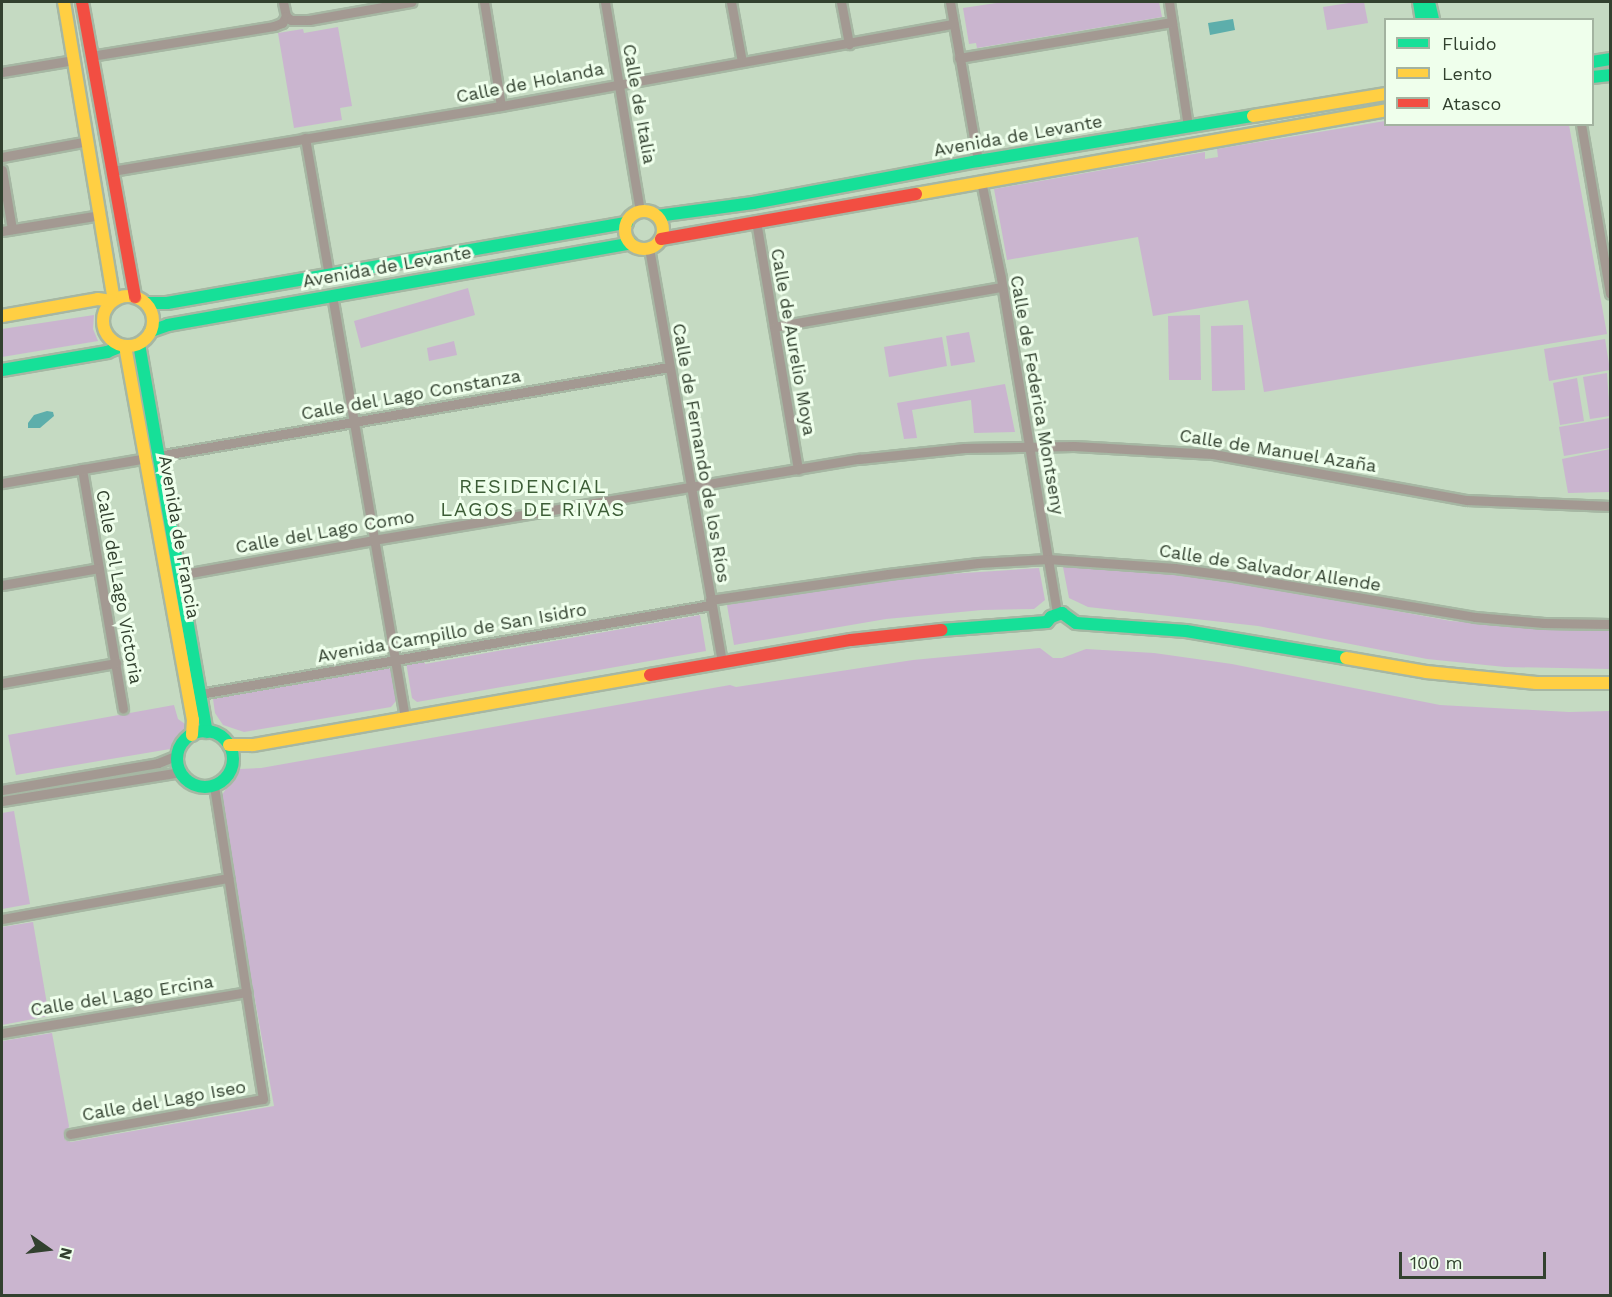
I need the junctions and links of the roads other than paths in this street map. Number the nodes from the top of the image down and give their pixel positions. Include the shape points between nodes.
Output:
1 (64, 2) edge
2 (82, 2) edge
3 (283, 2) edge
4 (411, 2) edge
5 (484, 2) edge
6 (605, 2) edge
7 (731, 2) edge
8 (841, 2) edge
9 (953, 2) edge
10 (1169, 2) edge
11 (1419, 2) edge
12 (1429, 2) edge
13 (286, 16) junction
14 (1422, 18) edge
15 (1433, 18) edge
16 (1172, 22) junction
17 (954, 24) junction
18 (849, 44) junction
19 (91, 56) junction
20 (959, 58) junction
21 (1611, 59) edge
22 (74, 60) junction
23 (1594, 62) edge
24 (742, 63) junction
25 (2, 72) edge
26 (1611, 75) edge
27 (1594, 77) edge
28 (619, 83) junction
29 (1384, 94) edge
30 (501, 106) junction
31 (1384, 110) edge
32 (1188, 126) junction
33 (1581, 126) edge
34 (305, 138) junction
35 (88, 141) junction
36 (2, 157) edge
37 (978, 161) junction
38 (2, 170) edge
39 (112, 171) junction
40 (981, 181) junction
41 (640, 212) junction
42 (101, 215) junction
43 (657, 216) junction
44 (756, 221) junction
45 (627, 223) junction
46 (12, 229) junction
47 (2, 231) edge
48 (661, 239) junction
49 (631, 243) junction
50 (649, 248) junction
51 (329, 276) junction
52 (1002, 287) junction
53 (1611, 294) edge
54 (332, 295) junction
55 (141, 300) junction
56 (113, 301) junction
57 (2, 316) edge
58 (774, 327) junction
59 (152, 331) junction
60 (139, 344) junction
61 (124, 346) junction
62 (669, 366) junction
63 (2, 370) edge
64 (352, 421) junction
65 (1028, 446) junction
66 (152, 457) junction
67 (82, 469) junction
68 (798, 469) junction
69 (2, 483) edge
70 (690, 487) junction
71 (1611, 506) edge
72 (373, 540) junction
73 (1048, 559) junction
74 (99, 568) junction
75 (179, 575) junction
76 (2, 585) edge
77 (710, 602) junction
78 (1057, 614) junction
79 (1611, 624) edge
80 (396, 660) junction
81 (116, 663) junction
82 (722, 663) junction
83 (2, 683) edge
84 (1611, 683) edge
85 (200, 693) junction
86 (123, 709) dead end
87 (405, 718) junction
88 (207, 732) junction
89 (192, 735) junction
90 (229, 745) junction
91 (178, 755) junction
92 (181, 772) junction
93 (214, 786) junction
94 (2, 788) edge
95 (2, 801) edge
96 (228, 878) junction
97 (2, 919) edge
98 (247, 992) junction
99 (2, 1033) edge
100 (70, 1134) dead end

1 - 22 street
2 - 19 street
3 - 13 street
4 - 13 street via 309,20 291,20
5 - 30 street
6 - 28 street, Calle de Italia
7 - 24 street
8 - 18 street
9 - 17 street
10 - 16 street
11 - 14 street
12 - 15 street
13 - 19 street via 274,26
16 - 20 street
16 - 32 street
17 - 18 street, Calle de Holanda
17 - 20 street
18 - 24 street, Calle de Holanda
19 - 39 street
20 - 37 street
21 - 23 street
22 - 25 street
22 - 35 street
24 - 28 street, Calle de Holanda
26 - 27 street
28 - 30 street, Calle de Holanda
28 - 41 street, Calle de Italia
29 - 32 street, Avenida de Levante
30 - 34 street, Calle de Holanda
31 - 40 street, Avenida de Levante
32 - 37 street, Avenida de Levante
33 - 53 street
34 - 39 street, Calle de Holanda
34 - 51 street
35 - 36 street
35 - 42 street
37 - 43 street, Avenida de Levante via 753,203
38 - 46 street
39 - 55 street
40 - 44 street, Avenida de Levante
40 - 52 street, Calle de Federica Montseny
41 - 43 street
41 - 45 street
42 - 46 street
42 - 56 street
43 - 48 street via 663,227
44 - 48 street, Avenida de Levante
44 - 58 street, Calle de Aurelio Moya
45 - 49 street via 626,234
45 - 51 street, Avenida de Levante
46 - 47 street
48 - 50 street
49 - 50 street via 639,249
49 - 54 street, Avenida de Levante
50 - 62 street, Calle de Fernando de los Ríos
51 - 55 street, Avenida de Levante via 167,303
52 - 58 street
52 - 65 street, Calle de Federica Montseny
54 - 59 street, Avenida de Levante
54 - 64 street
55 - 56 street via 124,296
55 - 59 street via 152,312
56 - 57 street via 98,299
56 - 61 street via 105,311 104,330 111,340
58 - 68 street, Calle de Aurelio Moya
59 - 60 street
60 - 61 street
60 - 66 street, Avenida de Francia
61 - 63 street
61 - 66 street, Avenida de Francia
62 - 64 street, Calle del Lago Constanza
62 - 70 street, Calle de Fernando de los Ríos
64 - 66 street, Calle del Lago Constanza
64 - 72 street
65 - 68 street, Calle de Manuel Azaña via 911,452
65 - 71 street, Calle de Manuel Azaña via 1121,447 1213,454 1467,500
65 - 73 street, Calle de Federica Montseny
66 - 67 street, Calle del Lago Constanza
66 - 75 street, Avenida de Francia
66 - 89 street, Avenida de Francia via 193,720
67 - 69 street, Calle del Lago Constanza
67 - 74 street, Calle del Lago Victoria
68 - 70 street, Calle de Manuel Azaña
70 - 72 street, Calle del Lago Como
70 - 77 street, Calle de Fernando de los Ríos
72 - 75 street, Calle del Lago Como
72 - 80 street
73 - 77 street, Calle de Salvador Allende via 899,572
73 - 78 street, Calle de Federica Montseny
73 - 79 street, Calle de Salvador Allende via 1175,568 1475,617 1544,624
74 - 76 street
74 - 81 street, Calle del Lago Victoria
75 - 85 street, Avenida de Francia
77 - 80 street, Avenida Campillo de San Isidro
77 - 82 street, Calle de Fernando de los Ríos
78 - 82 street via 1047,622 922,631
78 - 84 street via 1068,615 1076,623 1186,631 1426,672 1536,684
80 - 85 street, Avenida Campillo de San Isidro
80 - 87 street
81 - 83 street
81 - 86 street, Calle del Lago Victoria
82 - 87 street
85 - 88 street, Avenida de Francia
87 - 90 street via 253,746
88 - 89 street
88 - 90 street
89 - 91 street
90 - 93 street via 231,769
91 - 92 street
91 - 94 street via 158,762
92 - 93 street via 191,783
92 - 95 street
93 - 96 street
96 - 97 street
96 - 98 street
98 - 99 street, Calle del Lago Ercina
98 - 100 street, Calle del Lago Iseo via 263,1099

